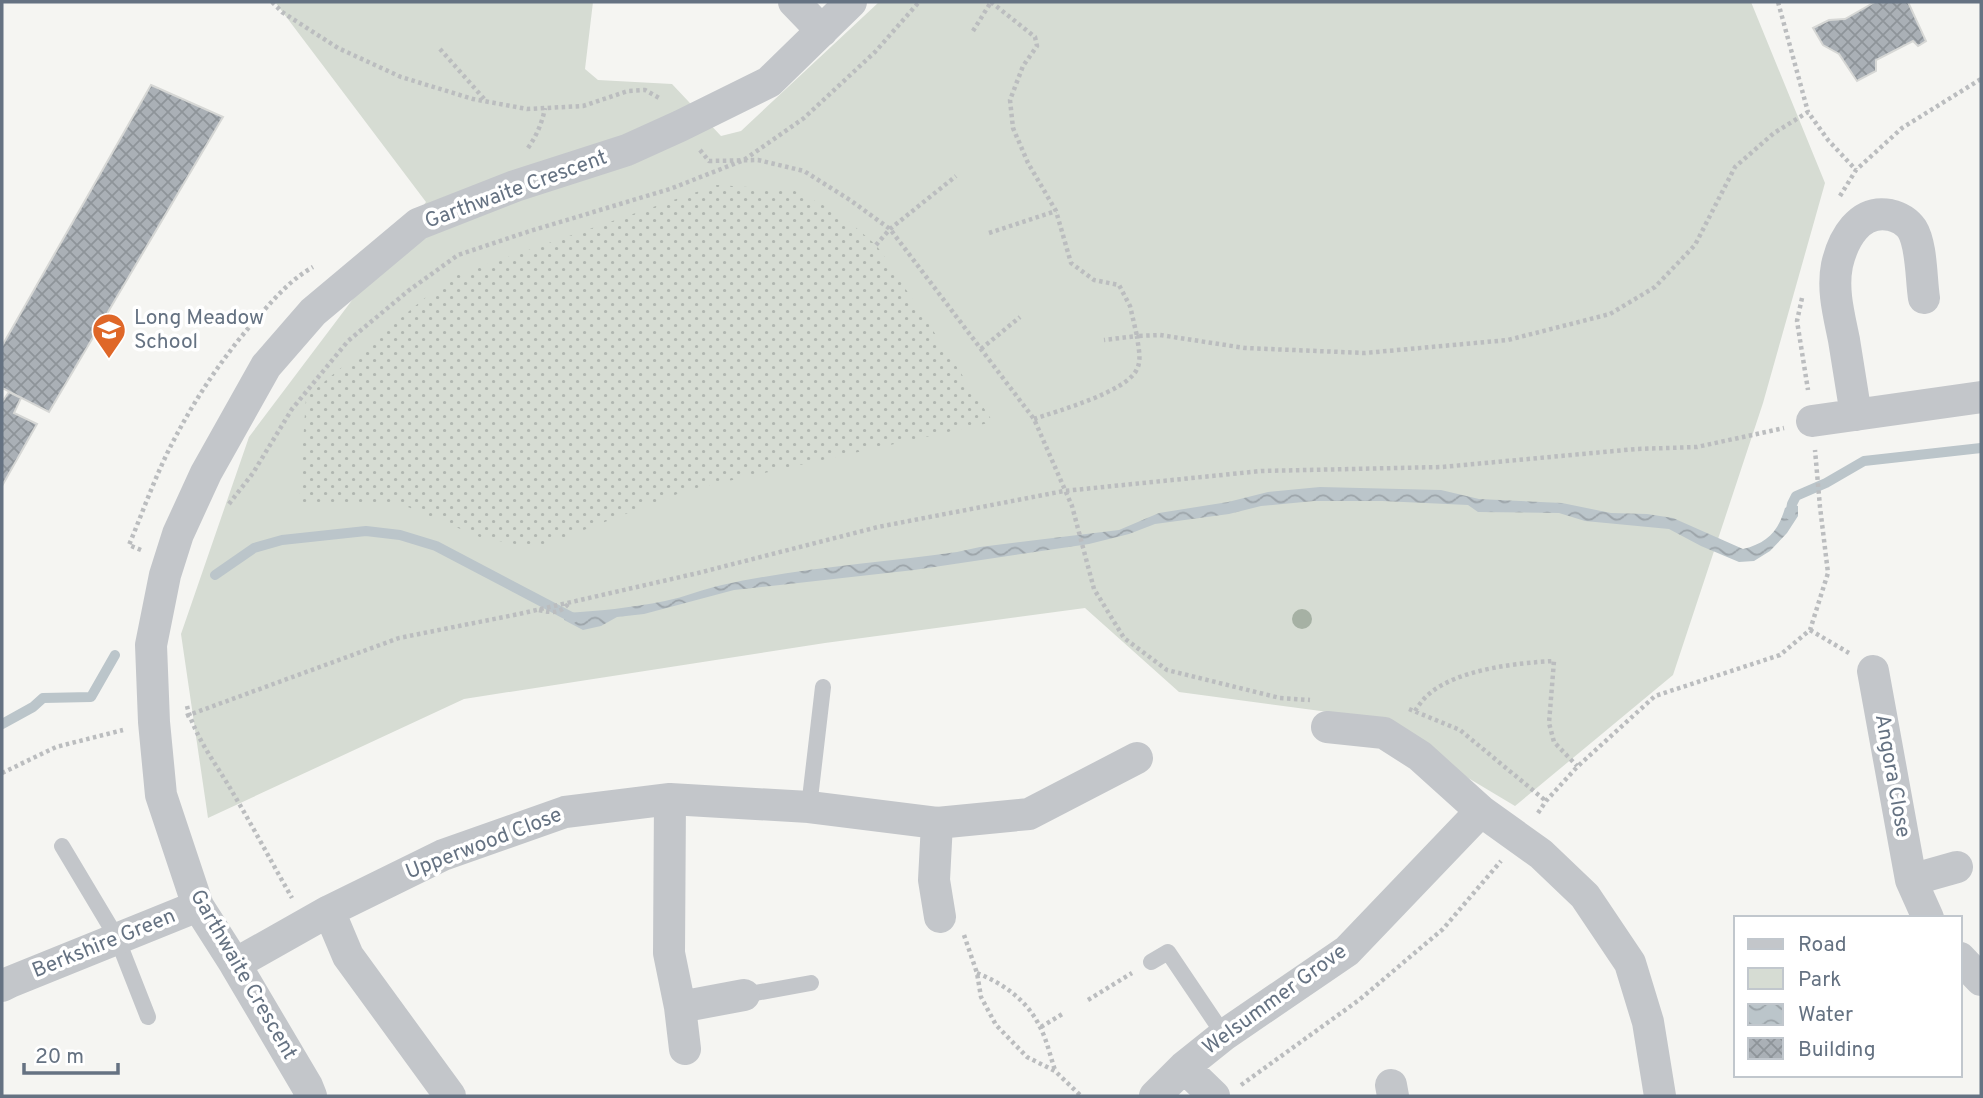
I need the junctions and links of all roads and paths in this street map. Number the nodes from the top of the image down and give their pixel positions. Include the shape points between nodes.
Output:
1 (272, 2) edge
2 (794, 2) edge
3 (852, 2) edge
4 (919, 2) edge
5 (991, 2) edge
6 (1778, 2) edge
7 (822, 31) junction
8 (974, 31) dead end
9 (440, 49) dead end
10 (487, 101) junction
11 (1808, 112) junction
12 (680, 126) junction
13 (744, 160) junction
14 (1856, 170) dead end
15 (956, 176) dead end
16 (1056, 211) junction
17 (890, 229) junction
18 (989, 233) dead end
19 (876, 245) dead end
20 (1924, 298) dead end
21 (1020, 317) dead end
22 (1137, 337) junction
23 (1104, 340) dead end
24 (981, 349) junction
25 (1981, 397) edge
26 (1856, 415) junction
27 (1034, 419) junction
28 (1812, 421) joint
29 (1817, 467) dead end
30 (1064, 491) junction
31 (223, 511) dead end
32 (569, 602) junction
33 (537, 610) junction
34 (1810, 630) junction
35 (1873, 671) joint
36 (823, 687) dead end
37 (187, 705) dead end
38 (1402, 706) dead end
39 (1415, 711) junction
40 (1324, 714) joint
41 (189, 716) junction
42 (154, 722) junction
43 (1137, 758) dead end
44 (1577, 766) junction
45 (2, 773) edge
46 (670, 799) junction
47 (1546, 801) junction
48 (809, 807) junction
49 (1481, 811) junction
50 (937, 823) junction
51 (1521, 839) junction
52 (62, 846) dead end
53 (1957, 867) dead end
54 (1910, 880) junction
55 (198, 906) junction
56 (1927, 916) edge
57 (319, 917) junction
58 (940, 917) joint
59 (117, 938) junction
60 (1962, 960) edge
61 (1151, 962) joint
62 (235, 964) junction
63 (977, 973) junction
64 (1981, 980) edge
65 (4, 983) edge
66 (811, 983) dead end
67 (744, 995) joint
68 (1087, 1000) dead end
69 (680, 1007) junction
70 (1064, 1013) dead end
71 (148, 1017) dead end
72 (1041, 1027) junction
73 (1224, 1035) junction
74 (685, 1049) dead end
75 (1184, 1067) junction
76 (1055, 1071) junction
77 (1226, 1092) edge
78 (311, 1096) edge
79 (450, 1096) edge
80 (1082, 1096) edge
81 (1155, 1096) edge
82 (1660, 1096) edge

1 - 10 path via 338,48 401,77
2 - 7 street
3 - 7 street, Garthwaite Crescent
4 - 13 path via 875,52 804,118
5 - 8 path
5 - 16 path via 1035,37 1037,46 1023,66 1010,100 1013,128
6 - 11 path
7 - 12 street, Garthwaite Crescent via 769,82
9 - 10 path
10 - 12 path via 527,109 583,106 645,90 663,100
11 - 14 path
11 - 22 path via 1774,133 1735,167 1695,245 1655,287 1610,314 1508,340 1365,354 1245,348 1160,335
12 - 13 path via 709,161
12 - 42 street, Garthwaite Crescent via 627,150 514,186 418,224 313,312 267,366 206,473 178,534 151,645
13 - 17 path via 804,171
13 - 31 path via 670,189 458,256 348,341 292,408 253,473
15 - 17 path
16 - 18 path
16 - 22 path via 1072,263 1094,280 1119,285 1130,306
17 - 19 path
17 - 24 path
20 - 26 street via 1917,243 1910,226 1892,215 1861,220 1841,254 1835,287
21 - 24 path
22 - 23 path
22 - 27 path via 1140,361 1129,380 1093,399
24 - 27 path
25 - 26 street
26 - 28 street
27 - 30 path
28 - 30 path via 1698,447 1442,467 1261,471
29 - 34 path via 1828,573
30 - 32 path via 878,527
30 - 40 path via 1094,589 1124,638 1167,670 1280,698
32 - 33 path
32 - 33 path via 552,613
33 - 41 path via 400,638
34 - 35 path
34 - 44 path via 1780,655 1655,696
35 - 54 street, Angora Close
36 - 48 lane
37 - 41 path
38 - 39 path
39 - 44 path via 1450,680 1525,662 1554,661 1549,723 1554,742
39 - 47 path via 1460,730
40 - 49 street via 1384,733 1420,757
41 - 42 path
41 - 57 path via 232,792
42 - 45 path via 56,747
42 - 55 street, Garthwaite Crescent via 160,795
43 - 50 street, Upperwood Close via 1029,814
44 - 47 path
46 - 48 street, Upperwood Close
46 - 57 street, Upperwood Close via 565,812 443,855
46 - 69 street via 669,953
47 - 51 path
48 - 50 street, Upperwood Close
49 - 51 street
49 - 73 street, Welsummer Grove via 1347,951
50 - 58 street via 934,880
51 - 77 path via 1443,929 1359,1000
51 - 82 street via 1585,896 1630,962 1648,1022
52 - 59 lane
53 - 54 street
54 - 56 street, Angora Close
55 - 59 street, Berkshire Green
55 - 62 street, Garthwaite Crescent
57 - 62 street, Upperwood Close
57 - 79 street
58 - 63 path via 961,926
59 - 65 street, Berkshire Green
59 - 71 lane
60 - 64 street
61 - 68 path
61 - 73 lane via 1168,952
62 - 78 street, Garthwaite Crescent
63 - 72 path via 1021,999
63 - 76 path via 981,998 996,1025 1027,1057
66 - 67 lane
67 - 69 street
69 - 74 street
70 - 72 path
72 - 76 path
73 - 75 street, Welsummer Grove
75 - 77 street
75 - 81 street, Welsummer Grove
76 - 80 path

